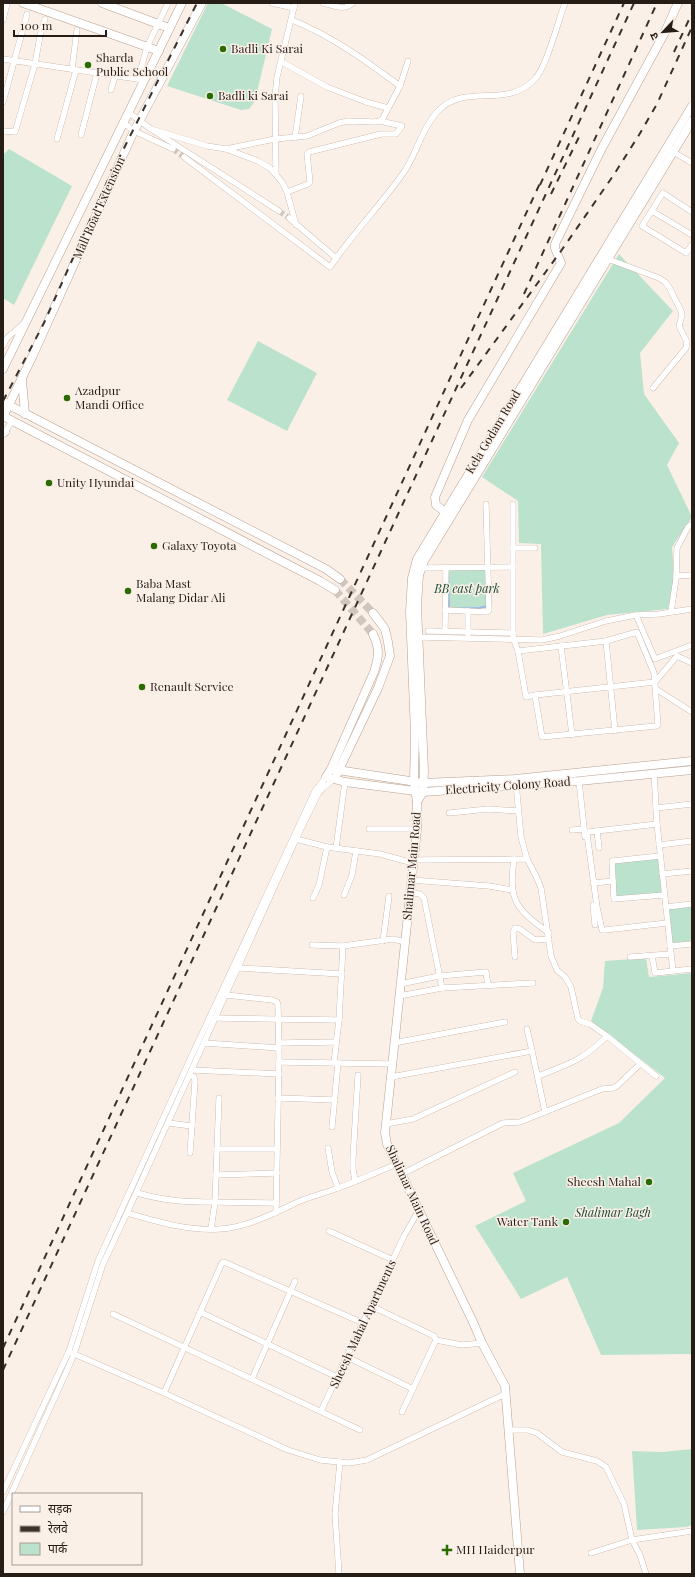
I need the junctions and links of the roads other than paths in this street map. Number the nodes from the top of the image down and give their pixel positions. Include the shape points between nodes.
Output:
1 (7, 3) edge
2 (23, 3) edge
3 (102, 3) edge
4 (168, 3) edge
5 (182, 3) edge
6 (202, 3) edge
7 (275, 3) edge
8 (323, 3) edge
9 (353, 3) edge
10 (565, 3) edge
11 (678, 3) edge
12 (295, 5) edge
13 (27, 14) dead end
14 (44, 19) dead end
15 (3, 20) edge
16 (292, 20) junction
17 (156, 23) junction
18 (78, 27) junction
19 (170, 28) junction
20 (147, 47) junction
21 (159, 51) junction
22 (3, 59) edge
23 (15, 60) junction
24 (408, 61) dead end
25 (282, 62) junction
26 (35, 64) junction
27 (74, 70) junction
28 (98, 73) junction
29 (114, 76) junction
30 (141, 80) junction
31 (400, 86) junction
32 (111, 90) dead end
33 (301, 96) dead end
34 (3, 102) edge
35 (692, 106) edge
36 (388, 108) junction
37 (128, 112) junction
38 (139, 120) junction
39 (380, 121) junction
40 (692, 121) edge
41 (123, 122) junction
42 (151, 129) junction
43 (134, 130) junction
44 (3, 131) edge
45 (81, 135) dead end
46 (295, 138) junction
47 (57, 139) dead end
48 (275, 140) junction
49 (173, 149) tunnel mouth
50 (226, 149) junction
51 (670, 150) junction
52 (184, 157) tunnel mouth
53 (692, 163) edge
54 (276, 174) junction
55 (287, 192) junction
56 (279, 211) tunnel mouth
57 (652, 211) junction
58 (692, 212) edge
59 (289, 218) tunnel mouth
60 (296, 225) junction
61 (692, 235) edge
62 (692, 245) edge
63 (336, 258) junction
64 (608, 259) junction
65 (26, 322) junction
66 (5, 336) edge
67 (3, 346) edge
68 (3, 369) edge
69 (22, 377) junction
70 (653, 388) dead end
71 (6, 403) edge
72 (25, 414) junction
73 (3, 417) edge
74 (12, 421) junction
75 (4, 434) edge
76 (486, 504) dead end
77 (513, 504) dead end
78 (448, 514) junction
79 (692, 524) edge
80 (513, 548) junction
81 (535, 548) dead end
82 (421, 562) junction
83 (513, 567) junction
84 (446, 568) junction
85 (487, 568) junction
86 (692, 575) edge
87 (676, 576) junction
88 (340, 579) tunnel mouth
89 (335, 590) tunnel mouth
90 (692, 609) edge
91 (445, 610) junction
92 (468, 610) junction
93 (671, 612) junction
94 (372, 613) tunnel mouth
95 (636, 615) junction
96 (428, 631) dead end
97 (445, 631) junction
98 (468, 631) junction
99 (513, 633) junction
100 (373, 634) tunnel mouth
101 (418, 637) junction
102 (468, 638) junction
103 (514, 640) junction
104 (606, 641) junction
105 (692, 645) edge
106 (561, 646) junction
107 (518, 651) junction
108 (692, 663) edge
109 (655, 682) junction
110 (610, 687) junction
111 (656, 689) junction
112 (566, 692) junction
113 (535, 695) junction
114 (692, 712) edge
115 (615, 731) junction
116 (572, 735) junction
117 (692, 761) edge
118 (331, 769) junction
119 (340, 770) junction
120 (692, 770) edge
121 (654, 773) junction
122 (326, 777) junction
123 (334, 779) junction
124 (579, 781) junction
125 (345, 782) junction
126 (414, 782) junction
127 (516, 782) junction
128 (423, 783) junction
129 (418, 792) junction
130 (692, 804) edge
131 (656, 808) junction
132 (518, 810) junction
133 (449, 813) dead end
134 (657, 824) junction
135 (369, 829) dead end
136 (417, 829) junction
137 (584, 829) junction
138 (572, 830) dead end
139 (597, 831) junction
140 (296, 839) junction
141 (692, 841) edge
142 (659, 845) junction
143 (328, 846) junction
144 (336, 848) junction
145 (599, 848) dead end
146 (356, 851) junction
147 (660, 856) junction
148 (514, 859) junction
149 (527, 859) junction
150 (413, 861) junction
151 (692, 871) edge
152 (662, 874) junction
153 (411, 880) junction
154 (613, 881) junction
155 (593, 883) junction
156 (512, 890) junction
157 (410, 893) junction
158 (344, 895) dead end
159 (664, 895) junction
160 (389, 896) dead end
161 (313, 898) dead end
162 (692, 904) edge
163 (666, 907) junction
164 (667, 923) junction
165 (595, 925) dead end
166 (549, 936) junction
167 (383, 940) junction
168 (405, 942) junction
169 (692, 944) edge
170 (312, 945) dead end
171 (343, 946) junction
172 (670, 946) junction
173 (670, 954) junction
174 (652, 956) junction
175 (515, 957) dead end
176 (630, 957) dead end
177 (238, 968) junction
178 (692, 969) edge
179 (673, 971) junction
180 (342, 974) junction
181 (440, 976) junction
182 (533, 983) dead end
183 (400, 984) junction
184 (488, 985) junction
185 (442, 988) junction
186 (226, 995) junction
187 (399, 996) junction
188 (215, 1018) junction
189 (279, 1019) junction
190 (339, 1020) junction
191 (505, 1022) dead end
192 (527, 1029) dead end
193 (607, 1036) junction
194 (336, 1042) junction
195 (204, 1043) junction
196 (394, 1043) junction
197 (279, 1046) junction
198 (532, 1051) junction
199 (279, 1062) junction
200 (336, 1063) junction
201 (392, 1064) junction
202 (640, 1064) junction
203 (191, 1072) junction
204 (515, 1072) dead end
205 (279, 1074) junction
206 (358, 1075) dead end
207 (538, 1076) junction
208 (656, 1076) dead end
209 (391, 1077) junction
210 (218, 1098) dead end
211 (278, 1098) junction
212 (335, 1100) junction
213 (545, 1112) junction
214 (168, 1123) junction
215 (386, 1124) junction
216 (192, 1126) junction
217 (332, 1127) dead end
218 (328, 1148) dead end
219 (217, 1149) junction
220 (277, 1149) junction
221 (190, 1153) dead end
222 (397, 1164) junction
223 (277, 1173) junction
224 (402, 1174) junction
225 (216, 1175) junction
226 (355, 1181) junction
227 (338, 1188) junction
228 (137, 1193) junction
229 (215, 1202) junction
230 (276, 1202) junction
231 (419, 1210) junction
232 (127, 1213) junction
233 (276, 1213) junction
234 (211, 1229) junction
235 (329, 1231) dead end
236 (393, 1260) junction
237 (295, 1281) dead end
238 (291, 1291) junction
239 (371, 1306) junction
240 (200, 1312) junction
241 (113, 1314) dead end
242 (363, 1323) junction
243 (436, 1340) junction
244 (482, 1343) junction
245 (267, 1344) junction
246 (185, 1348) junction
247 (72, 1353) junction
248 (347, 1357) junction
249 (337, 1377) junction
250 (252, 1379) junction
251 (413, 1389) junction
252 (164, 1393) junction
253 (506, 1394) junction
254 (321, 1412) junction
255 (402, 1412) dead end
256 (360, 1430) dead end
257 (509, 1430) junction
258 (340, 1462) junction
259 (3, 1492) edge
260 (3, 1512) edge
261 (692, 1531) edge
262 (632, 1540) junction
263 (591, 1553) dead end
264 (339, 1574) edge
265 (520, 1574) edge
266 (646, 1574) edge

1 - 15 street
2 - 18 street
3 - 17 street
4 - 17 street
5 - 19 street
6 - 38 street, Mall Road Extension
7 - 12 street
8 - 9 street via 343,8
10 - 63 street via 544,64 536,78 514,93 460,97 447,103 437,112 404,172
11 - 78 street via 555,244 560,265 468,420 435,497 436,505
12 - 16 street
13 - 23 street
14 - 26 street
16 - 25 street
16 - 31 street via 336,41
17 - 19 street
17 - 20 street
18 - 20 street
18 - 27 street
19 - 21 street
20 - 21 street
20 - 30 street
21 - 30 street
22 - 23 street
23 - 26 street
23 - 34 street
24 - 31 street
25 - 36 street via 327,87
25 - 48 street via 275,97
26 - 27 street
26 - 44 street via 16,132
27 - 28 street
27 - 47 street
28 - 29 street
28 - 45 street
29 - 30 street
29 - 32 street
30 - 37 street
31 - 36 street
33 - 46 street
35 - 51 street, Kela Godam Road
36 - 39 street
37 - 38 street
37 - 41 street
38 - 42 street
38 - 43 street, Mall Road Extension
39 - 46 street via 344,122
39 - 55 street via 402,126 396,134 381,134 309,152 307,154 310,182
40 - 51 street, Kela Godam Road
41 - 43 street
41 - 65 street
42 - 50 street
42 - 56 street
43 - 49 street
43 - 69 street, Mall Road Extension
46 - 48 street
48 - 50 street
48 - 54 street
50 - 54 street via 258,161
51 - 53 street
51 - 64 street, Kela Godam Road
51 - 78 street, Kela Godam Road
52 - 63 street via 330,267
54 - 55 street
55 - 60 street
57 - 58 street via 663,194
57 - 61 street
57 - 62 street via 643,226 686,253
59 - 60 street
60 - 63 street
64 - 70 street via 665,282 681,311 679,326 687,342 686,348
64 - 78 street, Kela Godam Road
65 - 66 street
65 - 68 street
66 - 67 street
69 - 71 street, Mall Road Extension
69 - 72 street
71 - 72 street
71 - 73 street, Mall Road Extension
72 - 88 street
73 - 74 street
74 - 75 street
74 - 89 street
76 - 85 street
77 - 80 street
78 - 82 street, Kela Godam Road
79 - 87 street via 677,548
80 - 81 street
80 - 83 street
82 - 84 street
82 - 101 street, Kela Godam Road via 417,606
82 - 126 street, Kela Godam Road via 412,578 410,612 415,733
83 - 85 street
83 - 99 street
84 - 85 street
84 - 91 street
85 - 92 street via 489,610
86 - 87 street
87 - 93 street
90 - 93 street
91 - 92 street
91 - 97 street
92 - 98 street
93 - 95 street
94 - 119 street via 385,629 390,656
95 - 103 street via 542,640
95 - 105 street via 655,659
96 - 97 street
97 - 98 street
98 - 99 street
98 - 102 street
99 - 103 street
100 - 118 street via 378,645 374,672
101 - 102 street
101 - 128 street, Kela Godam Road
102 - 103 street
103 - 107 street
104 - 106 street
104 - 109 street via 637,632 653,670
104 - 110 street
106 - 107 street
106 - 112 street
107 - 113 street via 525,696
108 - 109 street via 677,656
109 - 110 street
109 - 111 street
110 - 112 street
110 - 115 street
111 - 114 street
111 - 115 street via 658,726
112 - 113 street
112 - 116 street
113 - 116 street via 541,737
115 - 116 street
117 - 127 street, Electricity Colony Road
118 - 119 street, Electricity Colony Road
118 - 122 street
119 - 123 street
119 - 126 street, Electricity Colony Road
120 - 121 street, Electricity Colony Road
121 - 124 street, Electricity Colony Road
121 - 131 street
122 - 123 street, Electricity Colony Road
122 - 247 street via 315,791 98,1261
123 - 125 street, Electricity Colony Road
123 - 140 street via 318,794
124 - 127 street, Electricity Colony Road
124 - 137 street
125 - 129 street, Electricity Colony Road
125 - 144 street
126 - 128 street, Electricity Colony Road
126 - 129 street, Kela Godam Road
127 - 128 street, Electricity Colony Road
127 - 129 street, Electricity Colony Road
127 - 132 street
128 - 129 street, Kela Godam Road
129 - 136 street, Shalimar Main Road
130 - 131 street
131 - 134 street
132 - 133 street
132 - 149 street
134 - 139 street
134 - 142 street
135 - 136 street
136 - 150 street, Shalimar Main Road
137 - 138 street
137 - 165 street
139 - 145 street
139 - 155 street via 587,833
140 - 143 street
140 - 177 street
141 - 142 street
142 - 147 street
143 - 144 street
143 - 161 street via 319,885
144 - 146 street
146 - 150 street
146 - 158 street via 352,874
147 - 152 street
147 - 154 street via 612,861
148 - 149 street
148 - 150 street
148 - 156 street
149 - 166 street via 541,888
150 - 153 street, Shalimar Main Road
151 - 152 street
152 - 159 street
153 - 156 street
153 - 157 street, Shalimar Main Road
154 - 155 street
154 - 159 street via 615,900
155 - 164 street via 602,930
156 - 166 street via 521,910
157 - 168 street, Shalimar Main Road
157 - 181 street via 424,898
159 - 163 street
160 - 167 street
162 - 163 street
163 - 164 street
164 - 172 street
166 - 175 street via 535,940 520,928 515,928
166 - 193 street via 553,963 571,987 578,1019
167 - 168 street
167 - 171 street
168 - 183 street, Shalimar Main Road
169 - 172 street
170 - 171 street
171 - 180 street
172 - 173 street
173 - 174 street
173 - 179 street
174 - 176 street
174 - 179 street via 654,973
177 - 180 street
177 - 186 street
178 - 179 street
180 - 190 street
181 - 183 street
181 - 184 street via 486,972
181 - 185 street
182 - 184 street
183 - 187 street, Shalimar Main Road
184 - 185 street
185 - 187 street
186 - 188 street
186 - 189 street via 274,1000 278,1005
187 - 196 street, Shalimar Main Road
188 - 189 street
188 - 195 street
189 - 190 street
189 - 197 street
190 - 194 street
191 - 196 street
192 - 198 street
193 - 202 street
193 - 207 street via 593,1050 571,1064
194 - 197 street
194 - 200 street
195 - 197 street
195 - 203 street
196 - 201 street, Shalimar Main Road
197 - 199 street
198 - 207 street
198 - 209 street
199 - 200 street
199 - 205 street
200 - 201 street
200 - 212 street
201 - 209 street, Shalimar Main Road
202 - 208 street
202 - 213 street via 617,1086 602,1089
203 - 205 street
203 - 214 street
203 - 216 street via 195,1081
204 - 215 street via 413,1119
205 - 211 street
206 - 226 street via 353,1158
207 - 213 street
209 - 215 street, Shalimar Main Road
210 - 219 street
211 - 212 street
211 - 220 street
212 - 217 street
213 - 224 street via 520,1122 503,1124
214 - 216 street
214 - 228 street
215 - 222 street, Shalimar Main Road via 387,1144
216 - 221 street
218 - 227 street
219 - 220 street
219 - 225 street
220 - 223 street
222 - 224 street, Shalimar Main Road
222 - 226 street
223 - 225 street
223 - 230 street
224 - 231 street, Shalimar Main Road
225 - 229 street
226 - 227 street
227 - 233 street via 301,1200
228 - 229 street via 176,1202
228 - 232 street
229 - 230 street
229 - 234 street
230 - 233 street
231 - 236 street, Sheesh Mahal Apartments
231 - 244 street, Shalimar Main Road
232 - 234 street via 172,1225
232 - 247 street via 103,1264
233 - 234 street via 246,1225
235 - 236 street
236 - 239 street, Sheesh Mahal Apartments
237 - 238 street
238 - 240 street via 224,1262
238 - 242 street
238 - 245 street
239 - 242 street, Sheesh Mahal Apartments
239 - 243 street via 434,1336
240 - 245 street
240 - 246 street
241 - 246 street
242 - 248 street, Sheesh Mahal Apartments
243 - 244 street via 462,1345
243 - 251 street
244 - 253 street, Shalimar Main Road via 505,1386
245 - 249 street
245 - 250 street
246 - 250 street
246 - 252 street
247 - 252 street
247 - 259 street
247 - 260 street
248 - 249 street, Sheesh Mahal Apartments
248 - 251 street
249 - 254 street, Sheesh Mahal Apartments
250 - 254 street
251 - 255 street
252 - 258 street via 288,1450 320,1460
253 - 257 street, Shalimar Main Road
253 - 258 street via 367,1460
254 - 256 street
257 - 262 street via 528,1430 537,1433 562,1452 602,1463 624,1504
257 - 265 street, Shalimar Main Road
258 - 264 street via 335,1514
261 - 262 street
262 - 263 street
262 - 266 street

